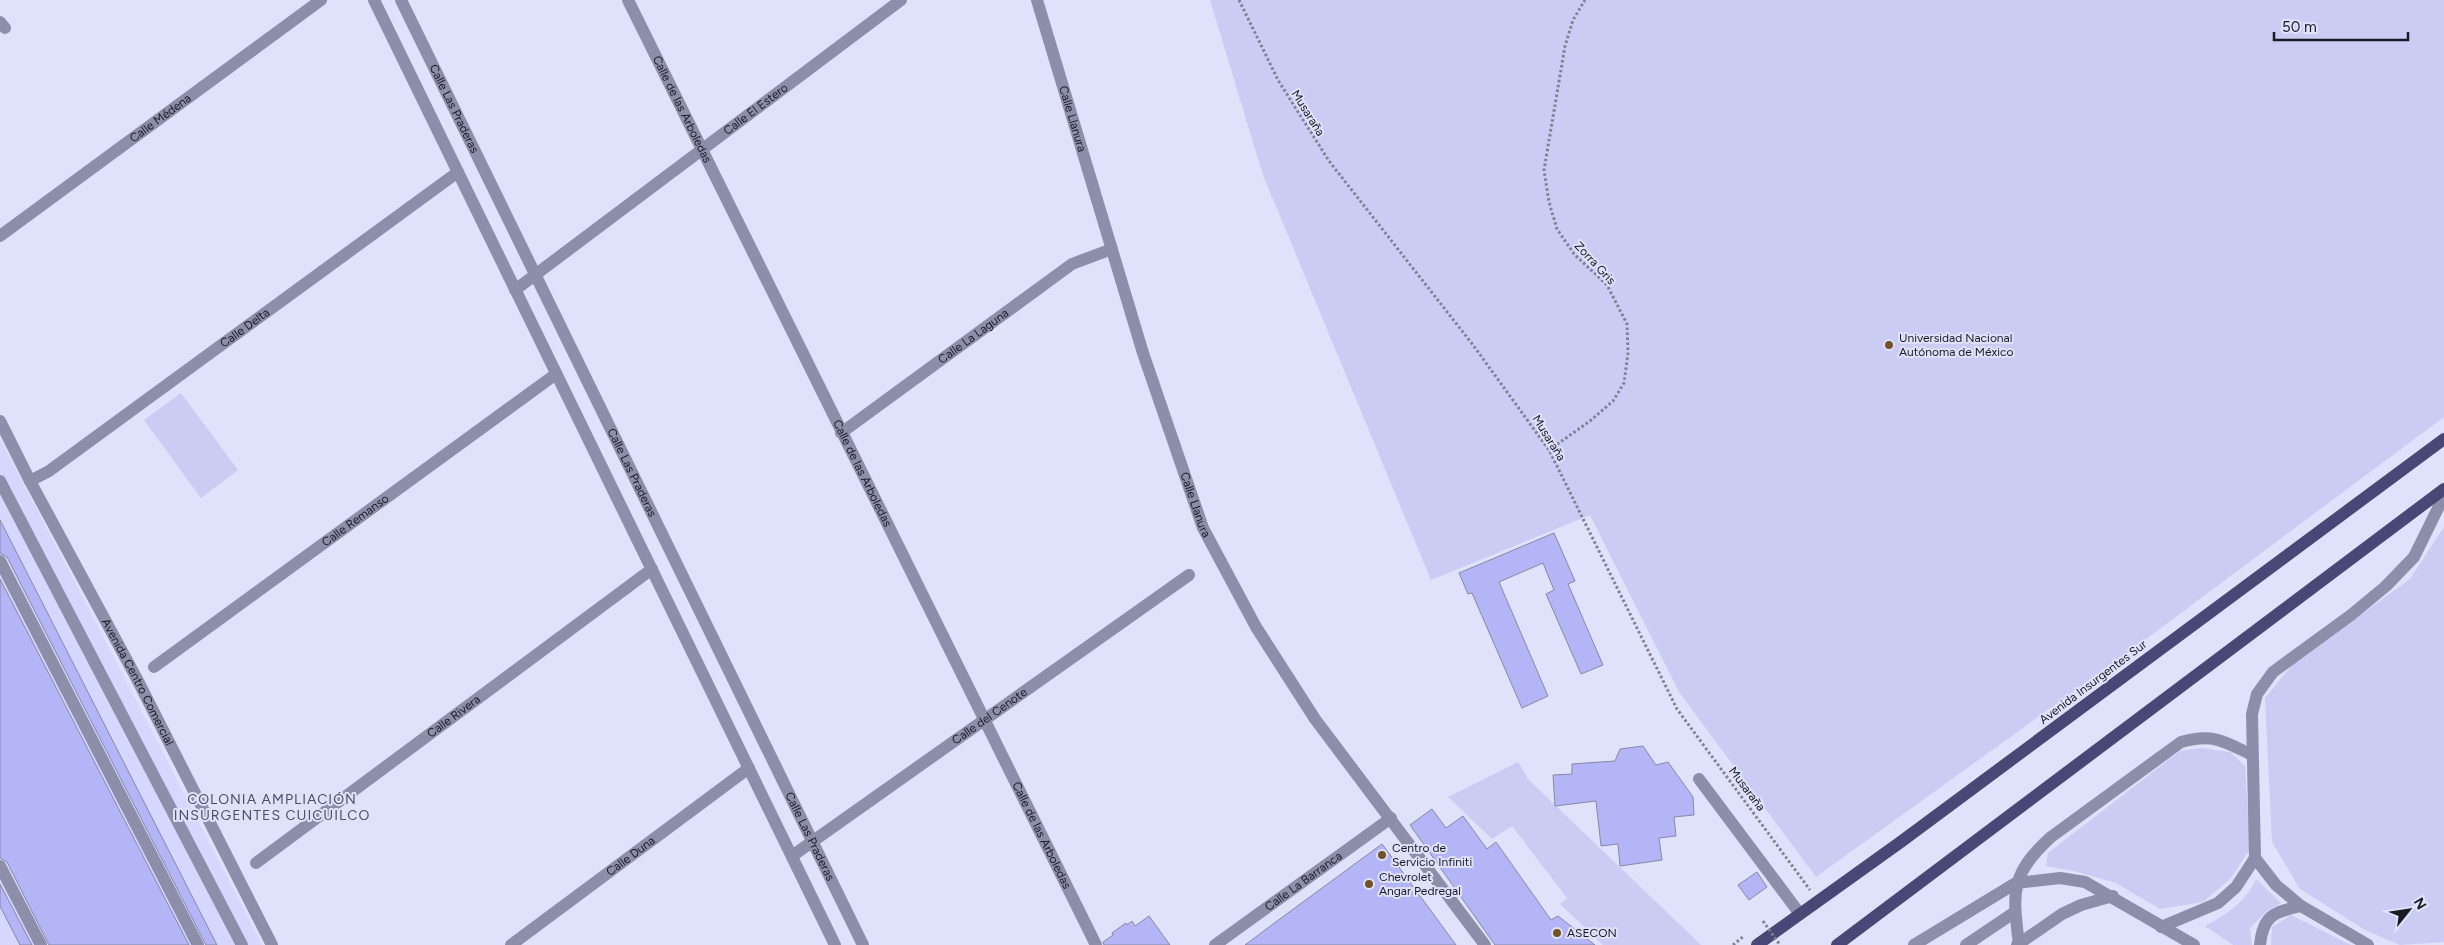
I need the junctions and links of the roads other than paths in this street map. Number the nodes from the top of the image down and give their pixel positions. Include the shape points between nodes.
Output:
1 (321, 0) edge
2 (374, 0) edge
3 (401, 0) edge
4 (628, 0) edge
5 (901, 0) edge
6 (1037, 0) edge
7 (702, 150) junction
8 (458, 172) junction
9 (0, 236) edge
10 (1112, 249) junction
11 (535, 276) junction
12 (516, 290) junction
13 (556, 374) junction
14 (0, 421) edge
15 (841, 433) junction
16 (2444, 439) edge
17 (0, 481) edge
18 (30, 482) junction
19 (2444, 489) edge
20 (2444, 496) edge
21 (0, 561) edge
22 (652, 569) junction
23 (1189, 575) dead end
24 (154, 667) dead end
25 (985, 720) junction
26 (2252, 755) junction
27 (749, 768) junction
28 (1698, 779) dead end
29 (1391, 818) junction
30 (811, 842) junction
31 (792, 856) junction
32 (2255, 858) junction
33 (256, 863) dead end
34 (0, 866) edge
35 (2016, 882) junction
36 (2113, 896) junction
37 (2301, 906) junction
38 (2015, 912) junction
39 (1800, 914) junction
40 (2161, 927) junction
41 (2018, 944) edge
42 (41, 945) edge
43 (198, 945) edge
44 (242, 945) edge
45 (272, 945) edge
46 (511, 945) edge
47 (836, 945) edge
48 (863, 945) edge
49 (1096, 945) edge
50 (1215, 945) edge
51 (1485, 945) edge
52 (1757, 945) edge
53 (1837, 945) edge
54 (1914, 945) edge
55 (1966, 945) edge
56 (2194, 945) edge
57 (2260, 945) edge
58 (2368, 945) edge

1 - 9 street, Calle Médena
2 - 8 street, Calle Las Praderas
3 - 11 street, Calle Las Praderas
4 - 7 street, Calle de las Arboledas
5 - 7 street, Calle El Estero
6 - 10 street, Calle Llanura
7 - 11 street, Calle El Estero
7 - 15 street, Calle de las Arboledas
8 - 12 street, Calle Las Praderas
8 - 18 street, Calle Delta
10 - 15 street, Calle La Laguna via 1072,264
10 - 29 street, Calle Llanura via 1195,509 1215,553 1320,726
11 - 12 street, Calle El Estero
11 - 30 street, Calle Las Praderas
12 - 13 street, Calle Las Praderas
13 - 22 street, Calle Las Praderas
13 - 24 street, Calle Remanso
14 - 18 street, Avenida Centro Comercial
15 - 25 street, Calle de las Arboledas
16 - 39 main road, Avenida Insurgentes Sur
17 - 44 street
18 - 45 street, Avenida Centro Comercial via 137,679
19 - 53 main road
20 - 26 street via 2414,557 2400,572 2351,615 2273,672 2257,694 2252,714
21 - 43 street
22 - 27 street, Calle Las Praderas
22 - 33 street, Calle Rivera
23 - 25 street, Calle del Cenote
25 - 30 street, Calle del Cenote
25 - 49 street, Calle de las Arboledas
26 - 32 street
26 - 35 street via 2226,742 2202,736 2181,742 2051,837 2028,860
27 - 31 street, Calle Las Praderas
27 - 46 street, Calle Duna
28 - 39 street
29 - 50 street, Calle La Barranca
29 - 51 street, Calle Llanura
30 - 31 street, Calle del Cenote
30 - 48 street, Calle Las Praderas
31 - 47 street, Calle Las Praderas
32 - 37 street via 2276,885
32 - 40 street via 2236,887 2218,903
34 - 42 street
35 - 36 street via 2060,878 2085,882
35 - 38 street
35 - 54 street
36 - 40 street
36 - 41 street via 2068,911
37 - 57 street via 2274,912 2261,929
37 - 58 street
38 - 41 street
38 - 55 street
39 - 52 main road, Avenida Insurgentes Sur
40 - 56 street

